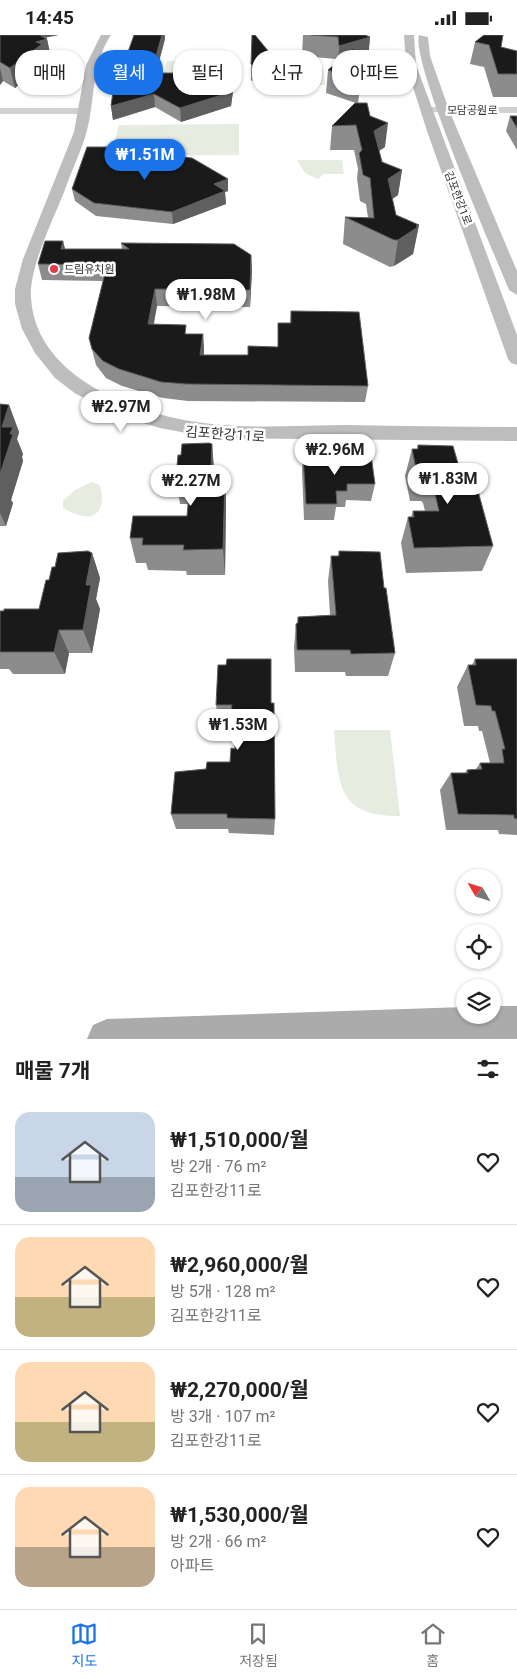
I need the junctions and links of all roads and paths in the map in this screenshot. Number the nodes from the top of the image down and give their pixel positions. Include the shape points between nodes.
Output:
1 (106, 35) edge
2 (408, 35) edge
3 (423, 35) edge
4 (426, 110) junction
5 (0, 111) edge
6 (84, 111) junction
7 (443, 111) junction
8 (517, 111) edge
9 (517, 291) edge
10 (517, 359) edge
11 (517, 435) edge
12 (517, 1025) edge
13 (106, 1039) edge

1 - 6 street, 김포한강11로 via 92,62
2 - 4 street, 김포한강1로 via 411,65
3 - 7 street, 김포한강1로 via 425,56
4 - 7 street, 모담공원로
4 - 10 street, 김포한강1로
5 - 6 street
6 - 11 street, 김포한강11로 via 16,291 17,311 26,337 41,363 75,391 107,411 152,426 218,437 490,439
7 - 8 street, 모담공원로
7 - 9 street, 김포한강1로
12 - 13 main road

